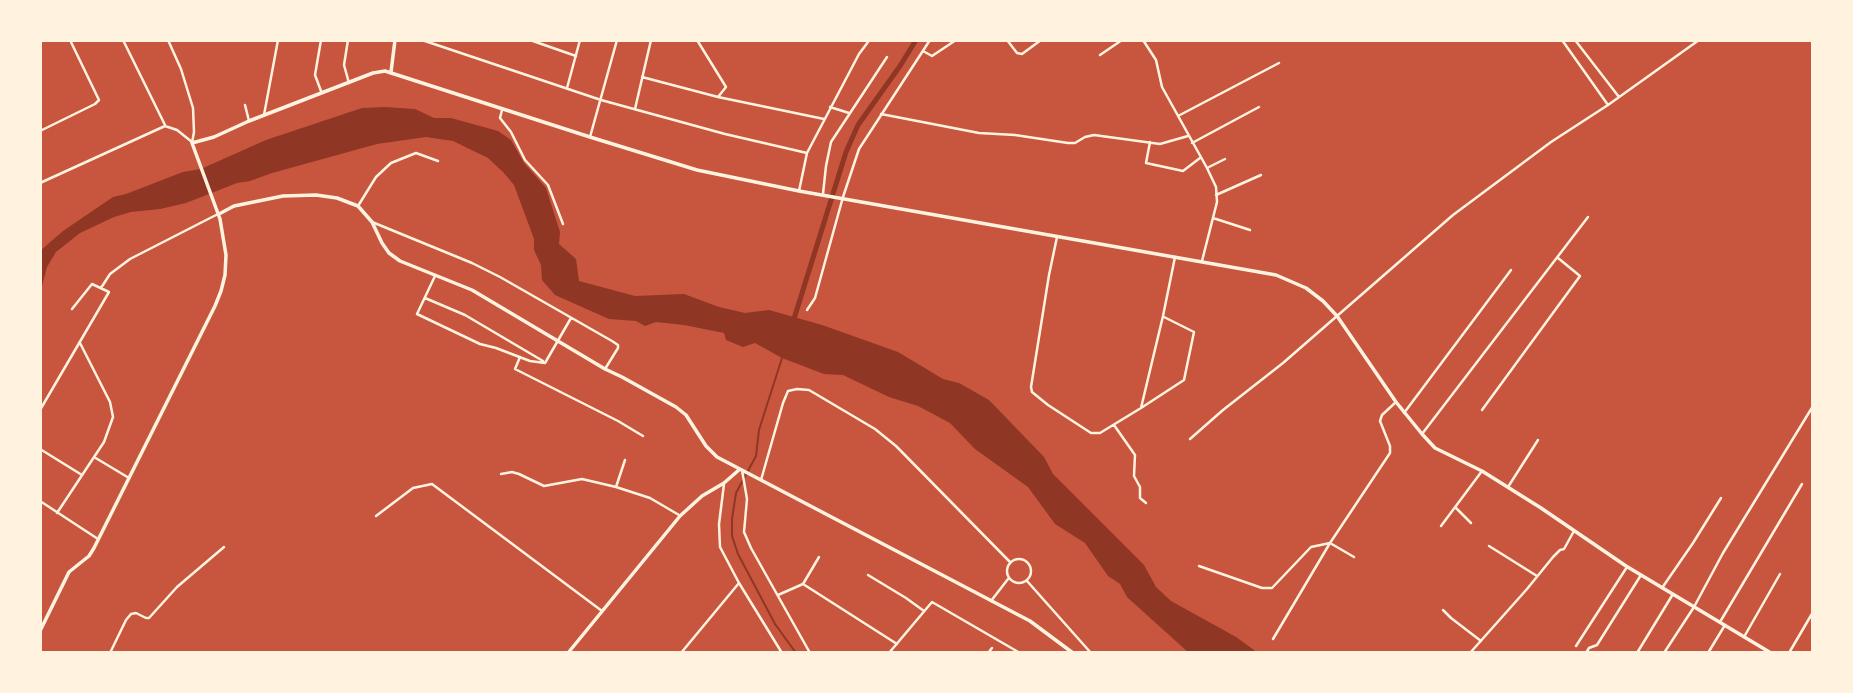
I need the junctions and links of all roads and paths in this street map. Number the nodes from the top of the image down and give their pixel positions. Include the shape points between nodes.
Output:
1 (70, 40) edge
2 (123, 40) edge
3 (168, 40) edge
4 (278, 40) edge
5 (321, 40) edge
6 (348, 40) edge
7 (395, 40) edge
8 (422, 40) edge
9 (530, 40) edge
10 (580, 40) edge
11 (617, 40) edge
12 (651, 40) edge
13 (697, 40) edge
14 (930, 40) edge
15 (956, 40) edge
16 (1007, 40) edge
17 (1041, 40) edge
18 (1122, 40) edge
19 (1143, 40) edge
20 (1562, 40) edge
21 (1575, 40) edge
22 (1699, 40) edge
23 (868, 42) dead end
24 (923, 51) junction
25 (1100, 55) dead end
26 (576, 56) junction
27 (887, 57) dead end
28 (1279, 63) dead end
29 (391, 72) junction
30 (642, 77) junction
31 (349, 83) junction
32 (567, 88) junction
33 (322, 93) junction
34 (718, 97) junction
35 (1619, 97) junction
36 (601, 100) junction
37 (1608, 104) junction
38 (245, 105) dead end
39 (830, 107) junction
40 (1259, 107) dead end
41 (503, 109) junction
42 (635, 109) junction
43 (849, 113) junction
44 (881, 114) junction
45 (264, 115) junction
46 (1178, 117) junction
47 (824, 120) junction
48 (249, 121) junction
49 (165, 126) junction
50 (40, 131) edge
51 (1188, 136) junction
52 (590, 137) junction
53 (1150, 142) junction
54 (192, 143) junction
55 (1192, 144) junction
56 (807, 153) junction
57 (1200, 157) junction
58 (1226, 159) dead end
59 (438, 161) dead end
60 (1207, 168) junction
61 (1261, 175) dead end
62 (40, 183) edge
63 (799, 191) junction
64 (826, 194) junction
65 (1216, 195) junction
66 (841, 197) junction
67 (358, 206) junction
68 (219, 214) junction
69 (1588, 217) dead end
70 (1213, 218) junction
71 (372, 222) junction
72 (563, 224) dead end
73 (1250, 230) dead end
74 (1057, 235) junction
75 (1175, 257) junction
76 (1558, 258) junction
77 (1202, 261) junction
78 (1511, 270) dead end
79 (435, 276) junction
80 (101, 288) junction
81 (425, 297) junction
82 (72, 309) dead end
83 (807, 310) dead end
84 (1337, 316) junction
85 (1163, 317) junction
86 (571, 318) junction
87 (558, 342) junction
88 (80, 343) junction
89 (520, 357) junction
90 (545, 363) junction
91 (605, 369) junction
92 (1396, 402) junction
93 (1813, 406) edge
94 (1141, 408) junction
95 (40, 410) edge
96 (1482, 410) dead end
97 (1404, 412) junction
98 (1114, 425) junction
99 (1422, 435) junction
100 (643, 436) dead end
101 (1190, 439) dead end
102 (1538, 440) dead end
103 (40, 450) edge
104 (94, 457) junction
105 (625, 460) dead end
106 (1482, 471) junction
107 (742, 472) junction
108 (501, 474) dead end
109 (82, 475) junction
110 (129, 478) junction
111 (761, 480) junction
112 (724, 483) junction
113 (1802, 484) dead end
114 (616, 486) junction
115 (1507, 487) junction
116 (1721, 498) dead end
117 (40, 501) edge
118 (1146, 503) dead end
119 (1455, 507) junction
120 (57, 513) junction
121 (376, 516) dead end
122 (681, 516) junction
123 (1471, 523) dead end
124 (1441, 526) dead end
125 (1574, 530) junction
126 (98, 540) junction
127 (1330, 543) junction
128 (1489, 546) dead end
129 (224, 547) dead end
130 (819, 557) dead end
131 (1354, 557) dead end
132 (1010, 562) junction
133 (1199, 566) dead end
134 (1627, 566) junction
135 (1780, 574) dead end
136 (868, 575) dead end
137 (1641, 575) junction
138 (1538, 577) junction
139 (1008, 579) junction
140 (1027, 581) junction
141 (739, 583) junction
142 (803, 584) junction
143 (1662, 588) junction
144 (1673, 594) junction
145 (778, 595) junction
146 (992, 601) junction
147 (1694, 607) junction
148 (1443, 610) dead end
149 (602, 611) junction
150 (924, 611) junction
151 (1813, 612) edge
152 (1722, 624) junction
153 (40, 631) edge
154 (1744, 637) junction
155 (1273, 639) dead end
156 (1481, 641) junction
157 (897, 644) junction
158 (1576, 646) dead end
159 (992, 648) dead end
160 (110, 653) edge
161 (568, 653) edge
162 (681, 653) edge
163 (782, 653) edge
164 (810, 653) edge
165 (889, 653) edge
166 (988, 653) edge
167 (1020, 653) edge
168 (1073, 653) edge
169 (1091, 653) edge
170 (1470, 653) edge
171 (1586, 653) edge
172 (1637, 653) edge
173 (1664, 653) edge
174 (1708, 653) edge
175 (1771, 653) edge
176 (1789, 653) edge

1 - 50 street via 99,100
2 - 49 street
3 - 54 street via 192,108
4 - 45 street
5 - 33 street via 315,75
6 - 31 street via 344,65
7 - 29 street
8 - 32 street
9 - 26 street
10 - 26 street
11 - 36 street
12 - 30 street
13 - 34 street via 726,87
14 - 24 street
15 - 24 street via 932,56
16 - 17 street via 1022,54
18 - 25 street
19 - 46 street via 1156,60 1162,87
20 - 37 street
21 - 35 street
22 - 35 street
23 - 39 street
24 - 44 street
26 - 32 street
27 - 43 street
28 - 46 street
29 - 31 street via 379,71
29 - 41 street
30 - 34 street
30 - 42 street
31 - 33 street
32 - 36 street
33 - 45 street
34 - 47 street
35 - 37 street
36 - 42 street
36 - 52 street
37 - 84 street via 1453,215
38 - 48 street
39 - 43 street
39 - 47 street
40 - 55 street
41 - 52 street
41 - 72 street via 500,118 525,160 548,185
42 - 56 street
43 - 64 street via 828,151
44 - 53 street via 979,133 1068,143 1094,135
44 - 66 street via 859,149
45 - 48 street
46 - 51 street
47 - 56 street
48 - 54 street
49 - 54 street
49 - 62 street
51 - 53 street via 1160,144
51 - 55 street
52 - 63 street via 698,170
53 - 57 street via 1146,163 1183,171
54 - 68 street
55 - 57 street
56 - 63 street
57 - 60 street
58 - 60 street
59 - 67 street via 416,153 391,163
60 - 65 street
61 - 65 street
63 - 64 street
64 - 66 street
65 - 70 street
66 - 74 street
66 - 83 street via 815,298
67 - 68 street via 316,195 283,196 234,206
67 - 71 street
68 - 80 street via 130,258
68 - 110 street via 226,255 221,291
69 - 76 street
70 - 73 street
70 - 77 street
71 - 79 street via 389,253
71 - 86 street via 472,262
74 - 75 street
74 - 98 street via 1032,392 1091,433
75 - 77 street
75 - 85 street
76 - 96 street via 1580,276
76 - 99 street
77 - 84 street via 1276,275 1306,288
78 - 97 street
79 - 81 street
79 - 87 street via 472,290
80 - 82 street via 92,284
80 - 88 street via 108,296
81 - 89 street via 418,315
81 - 90 street via 465,315
84 - 92 street
84 - 101 street
85 - 94 street
85 - 94 street via 1194,332 1184,380
86 - 87 street
86 - 91 street via 618,345
87 - 90 street
87 - 91 street
88 - 95 street
88 - 104 street via 112,410 111,425
89 - 90 street
89 - 100 street via 515,369
91 - 107 street via 676,407 717,457
92 - 97 street
92 - 127 street via 1380,421 1390,453
93 - 147 street
94 - 98 street
97 - 99 street
98 - 118 street via 1135,455 1140,498
99 - 106 street via 1443,453
102 - 115 street
103 - 109 street
104 - 109 street
104 - 110 street
105 - 114 street
106 - 115 street
106 - 119 street
107 - 111 street
107 - 112 street
107 - 145 street via 747,499 744,532
108 - 114 street via 512,472 544,486 582,479
109 - 120 street
110 - 126 street
111 - 132 street via 788,391 809,390 896,446
111 - 146 street
112 - 122 street
112 - 141 street via 720,547
113 - 152 street
114 - 122 street
115 - 125 street
116 - 143 street
117 - 120 street
119 - 123 street
119 - 124 street
120 - 126 street
121 - 149 street via 413,488 432,484
122 - 149 street
125 - 134 street
125 - 138 street via 1564,549
126 - 153 street via 89,556 69,572
127 - 131 street
127 - 133 street via 1311,547 1272,588
127 - 155 street
128 - 138 street
129 - 160 street via 149,618 131,614
130 - 142 street
132 - 139 street
132 - 140 street via 1020,558 1028,563
134 - 137 street
134 - 158 street
135 - 154 street
136 - 150 street
137 - 143 street
137 - 171 street via 1597,645
138 - 156 street
139 - 140 street via 1017,584
139 - 146 street
140 - 169 street
141 - 162 street
141 - 163 street
142 - 145 street
142 - 157 street
143 - 144 street
144 - 147 street
144 - 172 street
145 - 164 street
146 - 168 street via 1030,621
147 - 152 street
147 - 173 street
148 - 156 street
149 - 161 street
150 - 157 street
150 - 167 street via 932,602
151 - 176 street
152 - 154 street
152 - 174 street
154 - 175 street
156 - 170 street
157 - 165 street
159 - 166 street

